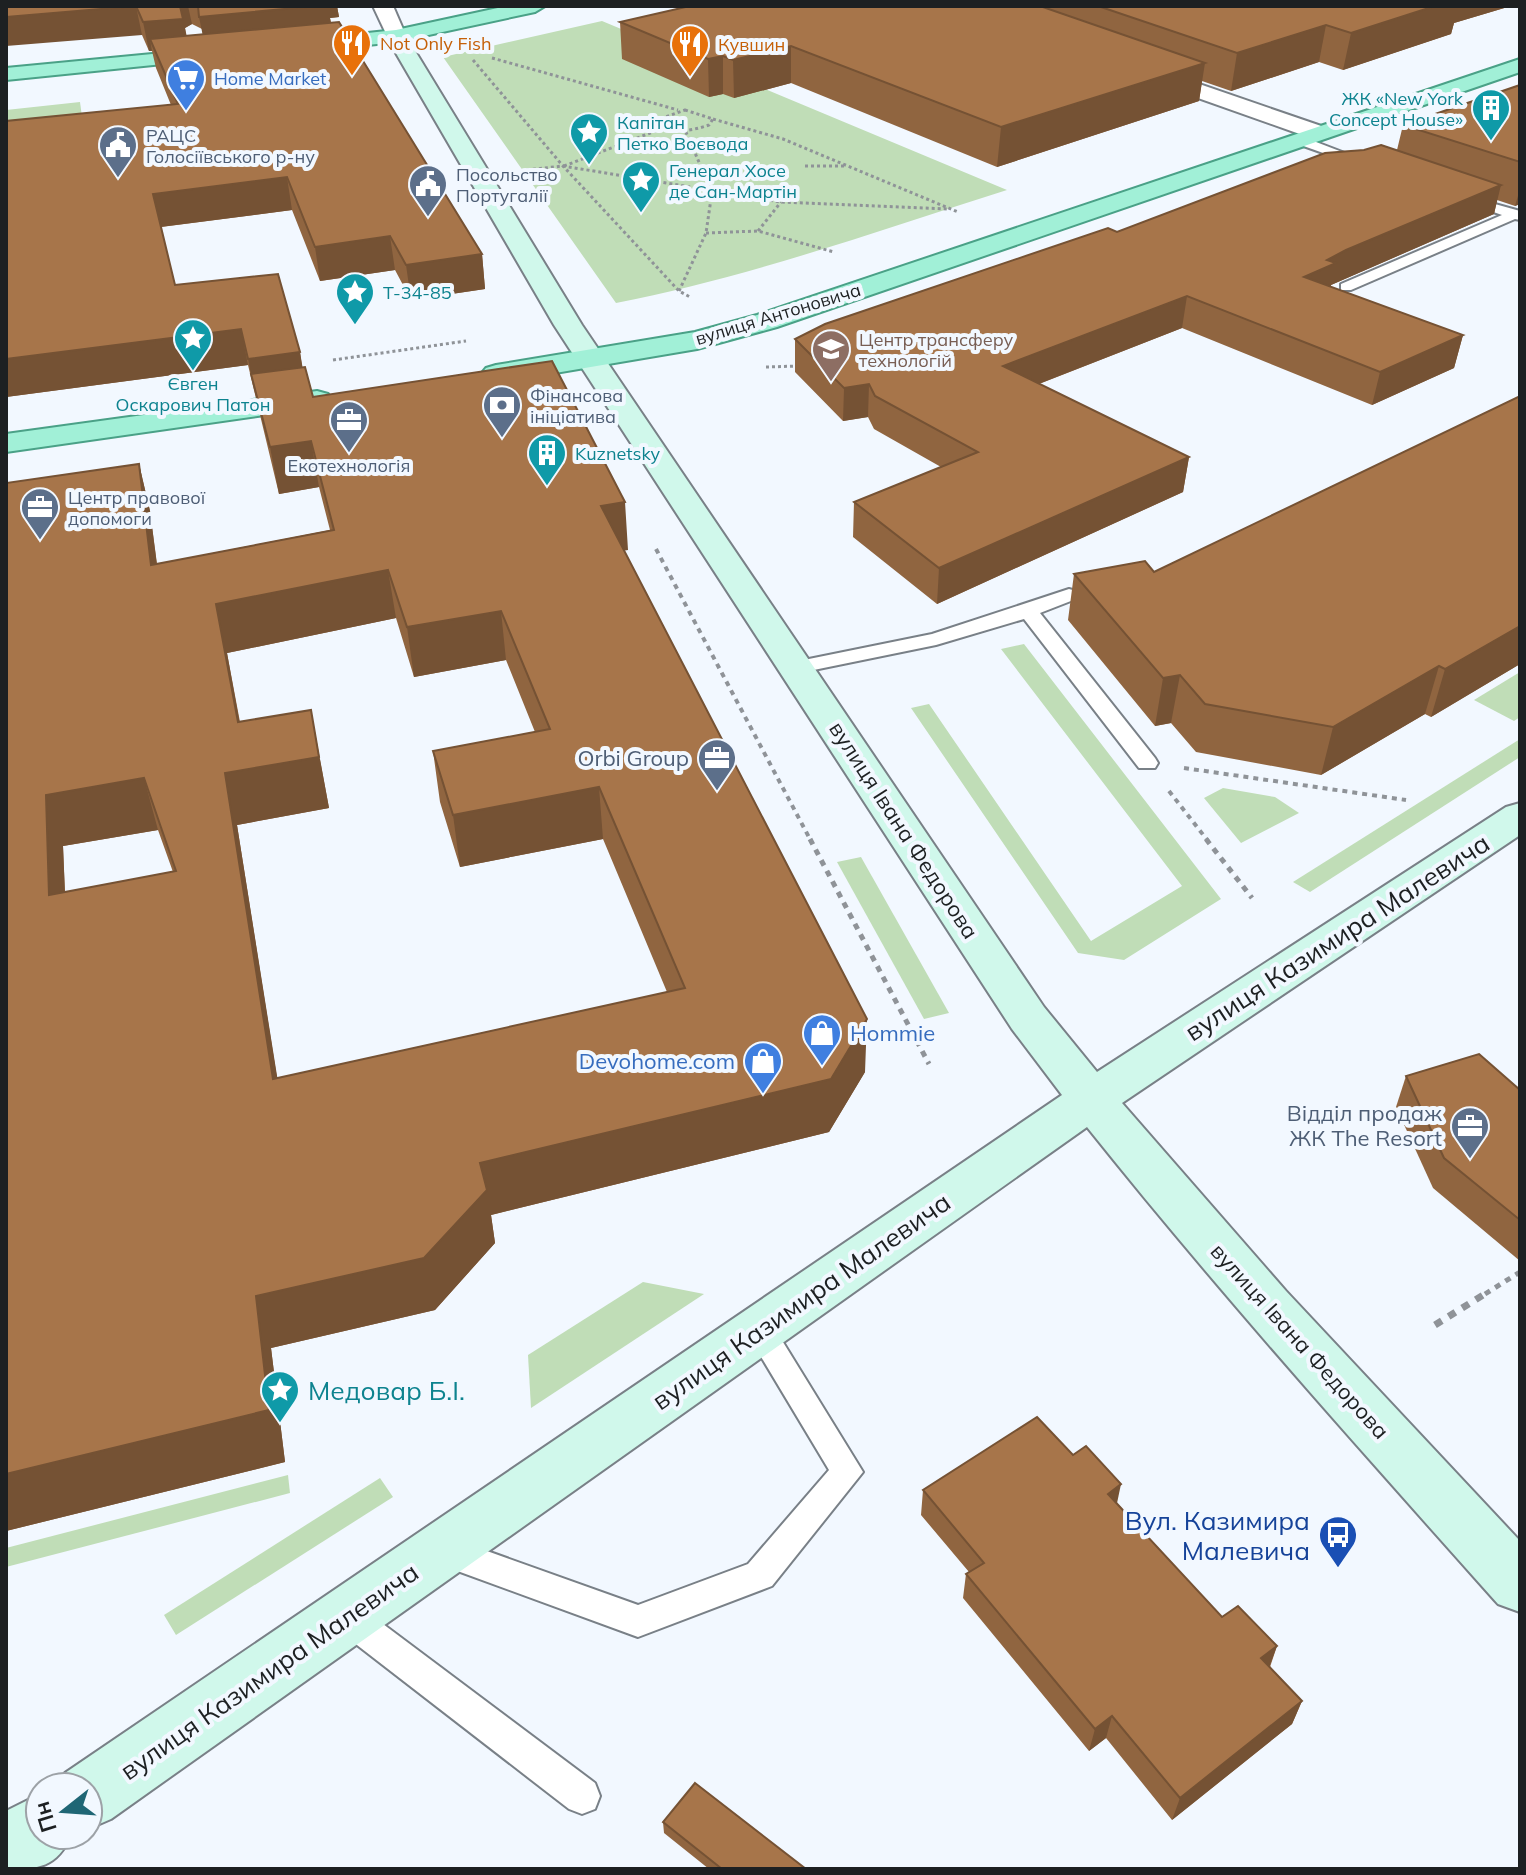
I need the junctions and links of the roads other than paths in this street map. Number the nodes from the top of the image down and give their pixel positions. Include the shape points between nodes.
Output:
1 (383, 6) edge
2 (535, 6) edge
3 (396, 36) junction
4 (266, 50) edge
5 (238, 52) edge
6 (1127, 65) edge
7 (1520, 65) edge
8 (6, 74) edge
9 (1309, 136) junction
10 (1383, 169) edge
11 (1456, 194) edge
12 (1517, 215) edge
13 (1346, 287) edge
14 (591, 360) junction
15 (460, 379) edge
16 (351, 395) edge
17 (6, 443) edge
18 (1069, 595) dead end
19 (1029, 612) junction
20 (799, 667) junction
21 (1147, 763) road end
22 (1520, 816) edge
23 (1090, 1100) junction
24 (760, 1330) junction
25 (443, 1550) junction
26 (1520, 1584) edge
27 (347, 1617) junction
28 (104, 1785) edge
29 (582, 1796) dead end
30 (24, 1839) edge
31 (6, 1851) edge

1 - 3 street, вулиця Івана Федорова
2 - 3 main road
3 - 4 main road
3 - 14 main road, вулиця Івана Федорова
5 - 8 main road via 198,47
6 - 9 street
7 - 9 main road, вулиця Антоновича
9 - 10 lane
9 - 14 main road, вулиця Антоновича via 767,321
11 - 12 lane
12 - 13 lane
14 - 15 main road, вулиця Антоновича
14 - 20 main road, вулиця Івана Федорова
16 - 17 main road
18 - 19 lane
19 - 20 lane
19 - 21 lane
20 - 23 main road, вулиця Івана Федорова via 1019,1005
22 - 23 main road, вулиця Казимира Малевича
23 - 24 main road, вулиця Казимира Малевича
23 - 26 main road, вулиця Івана Федорова
24 - 25 main road, вулиця Казимира Малевича
24 - 25 lane via 847,1472 760,1575 638,1621
25 - 27 main road, вулиця Казимира Малевича
27 - 28 main road, вулиця Казимира Малевича
27 - 29 lane
30 - 31 main road

